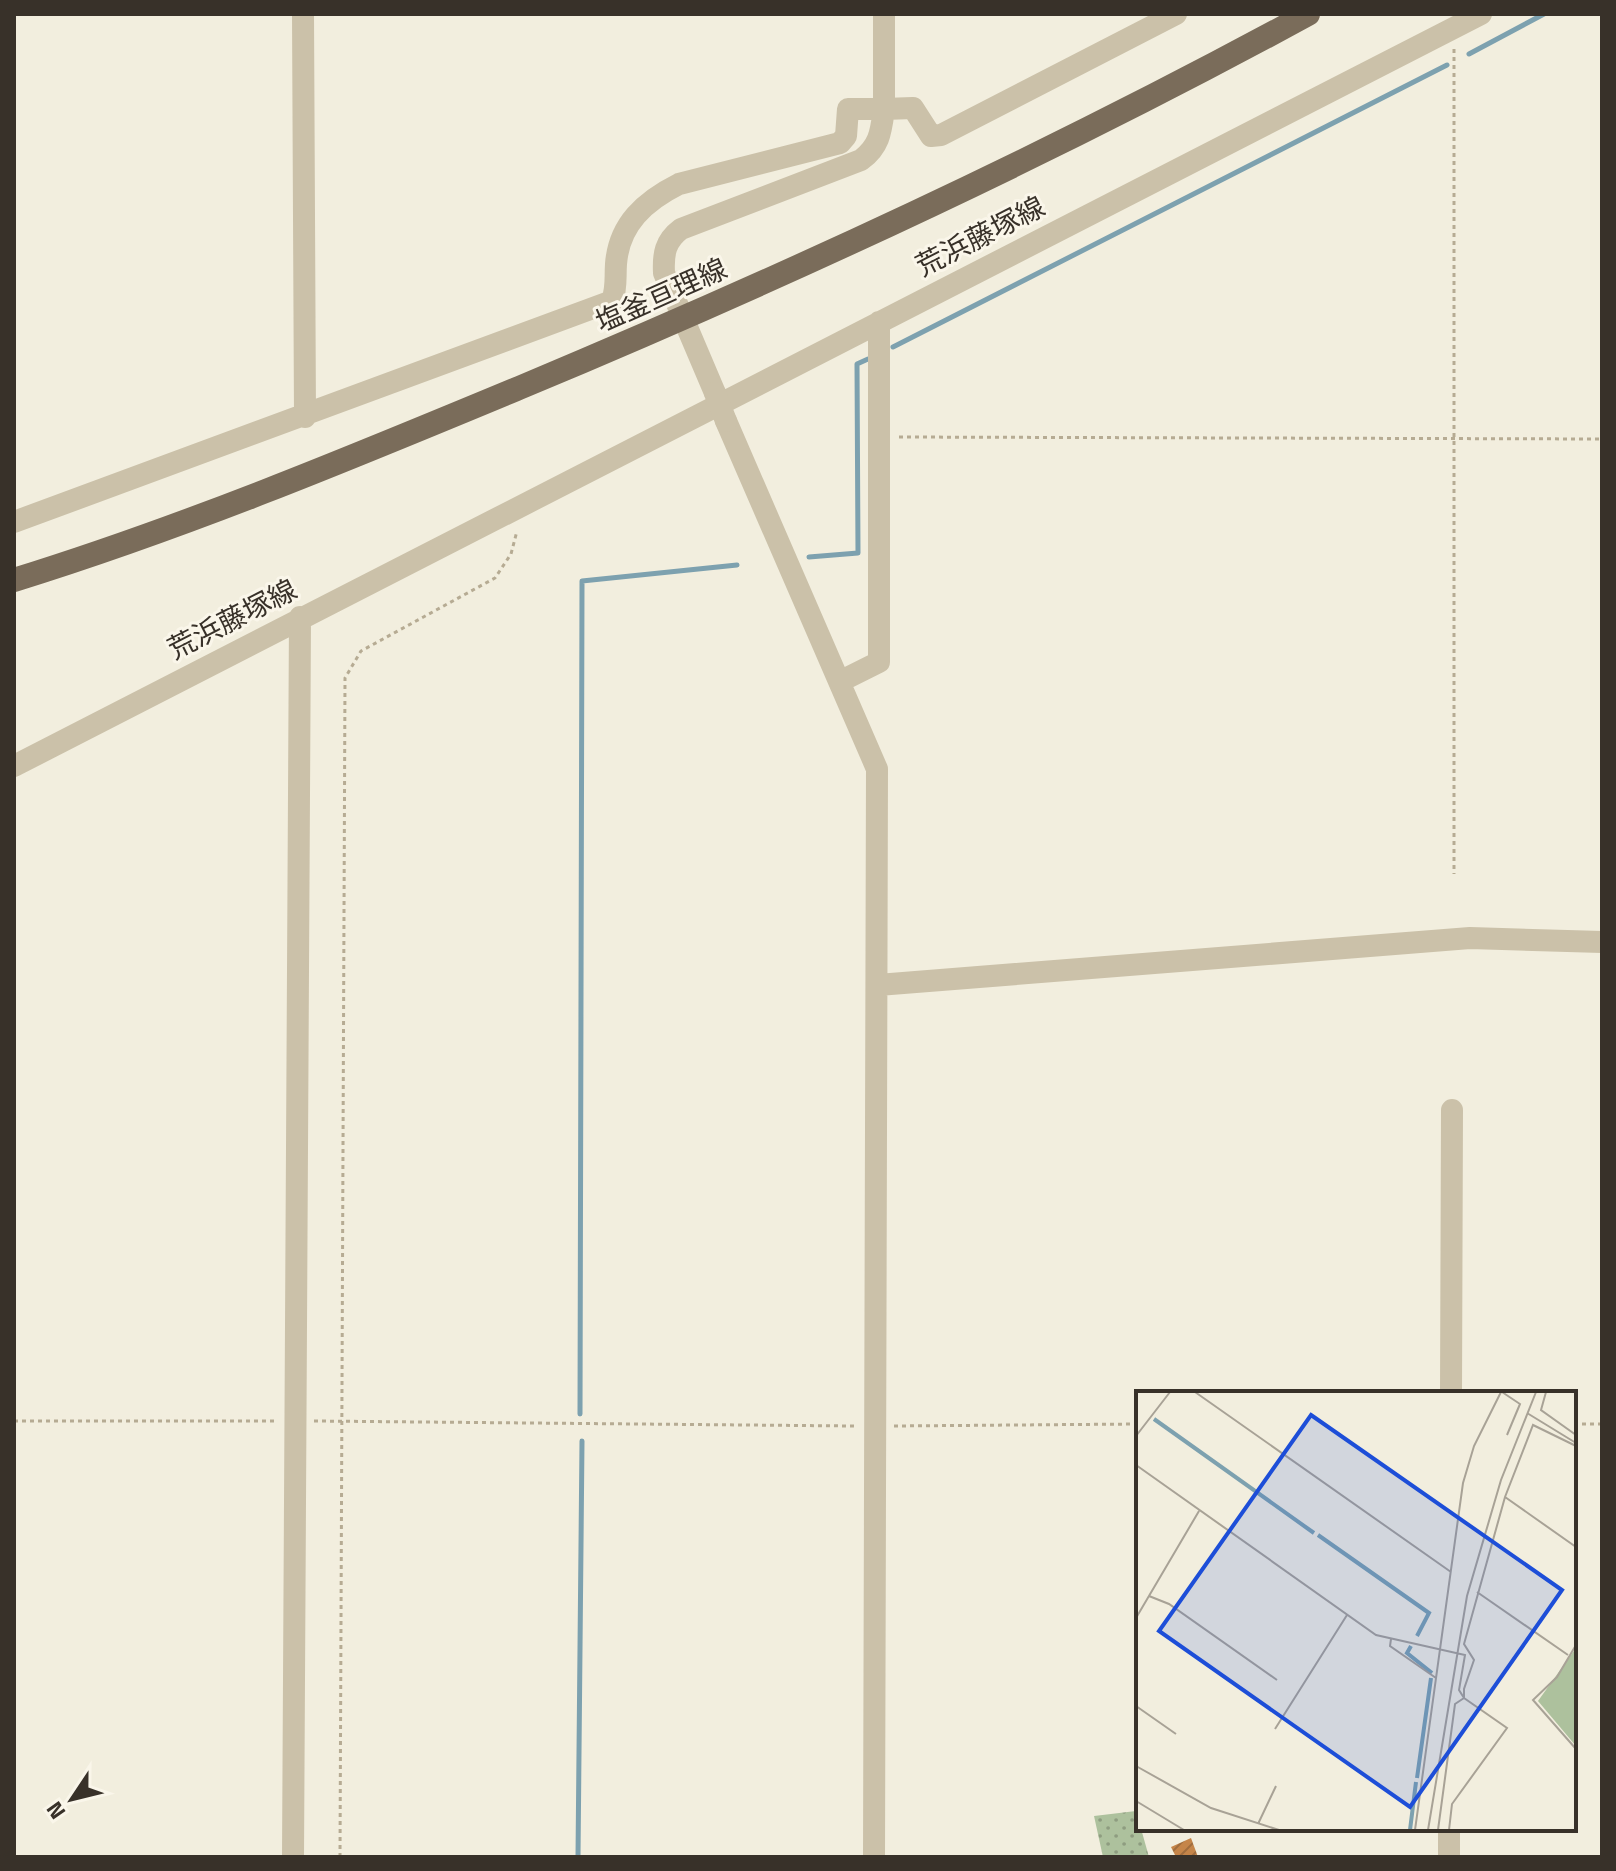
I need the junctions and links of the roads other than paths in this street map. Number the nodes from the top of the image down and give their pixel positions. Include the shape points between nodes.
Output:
1 (303, 14) edge
2 (884, 14) edge
3 (1176, 14) edge
4 (1308, 14) edge
5 (1481, 14) edge
6 (884, 109) junction
7 (684, 319) junction
8 (879, 322) junction
9 (305, 417) junction
10 (14, 522) edge
11 (14, 580) edge
12 (300, 617) junction
13 (841, 681) junction
14 (14, 766) edge
15 (1602, 942) edge
16 (878, 985) junction
17 (1452, 1110) dead end
18 (1451, 1391) edge
19 (1449, 1831) edge
20 (293, 1857) edge
21 (874, 1857) edge
22 (1449, 1857) edge

1 - 9 street
2 - 6 street
3 - 6 street via 941,135 931,136 913,108
4 - 7 main road, 塩釜亘理線 via 907,217
5 - 8 street, 荒浜藤塚線
6 - 7 street via 880,138 861,160 671,237 663,255 664,273
6 - 9 street via 848,109 846,136 840,143 679,184 656,195 627,226 612,301
7 - 11 main road, 塩釜亘理線 via 360,455
7 - 13 street, bridge
8 - 12 street, 荒浜藤塚線
8 - 13 street via 879,662
9 - 10 street
12 - 14 street, 荒浜藤塚線
12 - 20 street
13 - 16 street via 877,769
15 - 16 street via 1470,938
16 - 21 street
17 - 18 street
19 - 22 street

